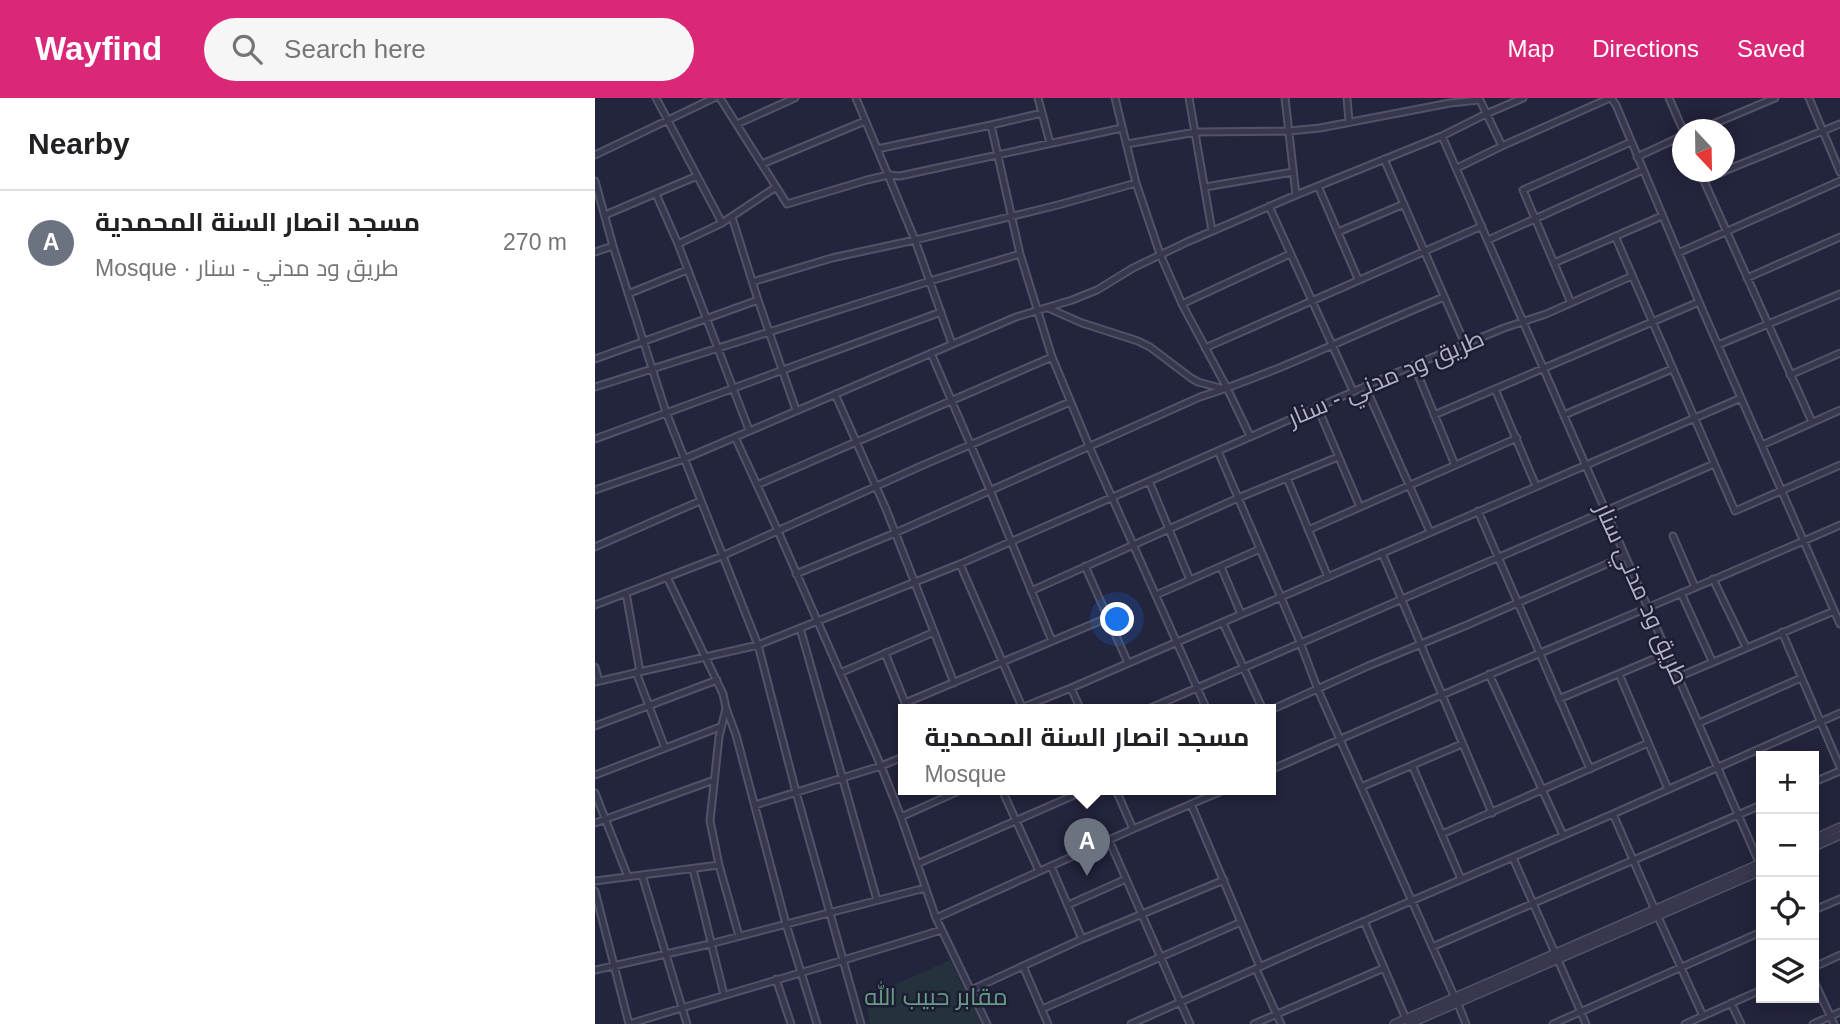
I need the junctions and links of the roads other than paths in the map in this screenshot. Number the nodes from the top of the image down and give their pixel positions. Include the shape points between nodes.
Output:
1 (656, 98) edge
2 (714, 98) edge
3 (720, 98) edge
4 (795, 98) edge
5 (856, 98) edge
6 (1038, 98) edge
7 (1115, 98) edge
8 (1189, 98) edge
9 (1286, 98) edge
10 (1347, 98) edge
11 (1523, 98) edge
12 (1610, 98) edge
13 (1669, 98) edge
14 (1775, 98) edge
15 (1809, 98) edge
16 (1479, 99) edge
17 (1042, 113) junction
18 (1486, 114) junction
19 (1678, 119) edge
20 (1725, 119) edge
21 (668, 121) junction
22 (865, 121) junction
23 (1349, 122) junction
24 (737, 124) junction
25 (1840, 124) edge
26 (991, 125) junction
27 (1122, 128) junction
28 (1290, 131) junction
29 (1196, 132) junction
30 (1823, 132) junction
31 (1442, 136) junction
32 (1672, 141) edge
33 (1631, 142) junction
34 (1050, 143) junction
35 (1127, 144) junction
36 (1502, 146) junction
37 (877, 149) junction
38 (595, 155) edge
39 (998, 155) junction
40 (1637, 157) junction
41 (1384, 159) junction
42 (762, 164) junction
43 (1735, 167) edge
44 (1457, 168) junction
45 (1643, 170) junction
46 (1293, 172) junction
47 (1840, 172) edge
48 (697, 176) junction
49 (888, 176) junction
50 (595, 181) edge
51 (1840, 181) edge
52 (1704, 182) edge
53 (1136, 183) junction
54 (1318, 186) junction
55 (776, 187) junction
56 (1205, 187) junction
57 (656, 194) junction
58 (1296, 195) junction
59 (1404, 204) junction
60 (1269, 206) junction
61 (605, 215) junction
62 (1011, 216) junction
63 (1662, 216) junction
64 (732, 217) junction
65 (1535, 218) junction
66 (722, 223) junction
67 (1482, 226) junction
68 (1212, 231) junction
69 (1338, 232) junction
70 (1727, 232) junction
71 (1615, 236) junction
72 (1840, 237) edge
73 (915, 240) junction
74 (1488, 240) junction
75 (678, 244) junction
76 (613, 246) junction
77 (1424, 250) junction
78 (595, 252) edge
79 (1678, 253) junction
80 (1020, 254) junction
81 (1160, 254) junction
82 (1290, 254) junction
83 (1554, 263) junction
84 (687, 270) junction
85 (1632, 276) junction
86 (1747, 278) junction
87 (1358, 279) junction
88 (930, 281) junction
89 (753, 282) junction
90 (628, 294) junction
91 (1839, 296) edge
92 (1444, 297) junction
93 (758, 300) junction
94 (1311, 301) junction
95 (1699, 302) junction
96 (1571, 303) junction
97 (1182, 304) junction
98 (1048, 308) junction
99 (1036, 310) junction
100 (941, 312) junction
101 (706, 318) junction
102 (1522, 321) junction
103 (1652, 322) junction
104 (1767, 325) junction
105 (769, 332) junction
106 (643, 341) junction
107 (952, 344) junction
108 (1465, 344) junction
109 (1718, 345) junction
110 (1332, 346) junction
111 (718, 348) junction
112 (1205, 348) junction
113 (931, 353) junction
114 (1840, 353) edge
115 (1052, 357) junction
116 (595, 359) edge
117 (1413, 365) junction
118 (1542, 368) junction
119 (652, 369) junction
120 (1672, 369) junction
121 (783, 370) junction
122 (1790, 375) junction
123 (1365, 386) junction
124 (595, 387) edge
125 (733, 388) junction
126 (1495, 388) junction
127 (1226, 389) junction
128 (1353, 391) junction
129 (835, 394) junction
130 (1741, 398) junction
131 (953, 401) junction
132 (1070, 402) junction
133 (1317, 406) junction
134 (796, 410) junction
135 (1840, 410) edge
136 (666, 412) junction
137 (1434, 415) junction
138 (1564, 415) junction
139 (1694, 418) junction
140 (1812, 422) junction
141 (749, 430) junction
142 (735, 436) junction
143 (1250, 436) junction
144 (1517, 438) junction
145 (595, 439) edge
146 (857, 443) junction
147 (971, 444) junction
148 (1762, 445) junction
149 (1089, 446) junction
150 (1218, 451) junction
151 (1338, 457) junction
152 (684, 459) junction
153 (1586, 464) junction
154 (1714, 464) junction
155 (1455, 465) junction
156 (1840, 465) edge
157 (1287, 478) junction
158 (1149, 481) junction
159 (757, 485) junction
160 (876, 486) junction
161 (1410, 486) junction
162 (1536, 486) junction
163 (595, 490) edge
164 (990, 490) junction
165 (1781, 490) junction
166 (1113, 498) junction
167 (1238, 498) junction
168 (700, 501) junction
169 (1360, 507) junction
170 (1606, 510) junction
171 (1478, 511) junction
172 (1840, 525) edge
173 (1169, 530) junction
174 (1308, 530) junction
175 (778, 531) junction
176 (1430, 532) junction
177 (895, 533) junction
178 (1673, 536) dead end
179 (1010, 541) junction
180 (1804, 541) junction
181 (1134, 544) junction
182 (595, 547) edge
183 (1260, 549) junction
184 (1381, 553) junction
185 (722, 556) junction
186 (1625, 556) junction
187 (1497, 557) junction
188 (960, 564) junction
189 (1085, 566) junction
190 (1221, 567) junction
191 (796, 574) junction
192 (667, 577) junction
193 (1328, 577) junction
194 (1713, 579) junction
195 (1190, 580) junction
196 (913, 582) junction
197 (1695, 587) junction
198 (1031, 591) junction
199 (626, 593) junction
200 (1681, 593) junction
201 (1156, 595) junction
202 (1281, 597) junction
203 (1400, 599) junction
204 (1517, 603) junction
205 (595, 605) edge
206 (1648, 608) junction
207 (1834, 611) junction
208 (1241, 614) junction
209 (1107, 618) junction
210 (817, 620) junction
211 (1223, 623) junction
212 (1840, 624) edge
213 (800, 628) junction
214 (934, 632) junction
215 (1782, 632) junction
216 (1052, 641) junction
217 (1300, 642) junction
218 (1176, 643) junction
219 (758, 645) junction
220 (1421, 645) junction
221 (1746, 647) junction
222 (885, 653) junction
223 (1539, 653) junction
224 (1668, 653) junction
225 (705, 657) junction
226 (1003, 662) junction
227 (1712, 662) junction
228 (1128, 663) junction
229 (595, 667) edge
230 (1243, 667) junction
231 (638, 672) junction
232 (840, 673) junction
233 (1489, 674) junction
234 (1619, 674) junction
235 (1678, 677) junction
236 (1801, 678) junction
237 (717, 680) junction
238 (597, 681) edge
239 (954, 682) junction
240 (1196, 687) junction
241 (1071, 688) junction
242 (1318, 690) junction
243 (1442, 694) junction
244 (1559, 699) junction
245 (905, 704) edge
246 (910, 704) edge
247 (1017, 704) edge
248 (1031, 704) edge
249 (1078, 704) edge
250 (1159, 704) edge
251 (1204, 704) edge
252 (1260, 704) edge
253 (649, 705) junction
254 (726, 708) junction
255 (1276, 708) edge
256 (1840, 713) edge
257 (1821, 722) junction
258 (1699, 723) junction
259 (595, 726) edge
260 (720, 727) junction
261 (1340, 738) junction
262 (1648, 743) junction
263 (1462, 744) junction
264 (665, 748) junction
265 (898, 759) edge
266 (1412, 765) junction
267 (881, 766) junction
268 (1718, 767) junction
269 (1276, 768) edge
270 (1590, 769) junction
271 (1840, 769) edge
272 (595, 775) edge
273 (842, 779) junction
274 (714, 780) junction
275 (1819, 780) edge
276 (1360, 787) junction
277 (1668, 789) junction
278 (1542, 791) junction
279 (796, 792) junction
280 (595, 793) edge
281 (950, 795) edge
282 (1004, 795) edge
283 (1074, 795) edge
284 (1118, 795) edge
285 (1212, 795) edge
286 (1191, 804) junction
287 (755, 805) junction
288 (1756, 807) edge
289 (1492, 813) junction
290 (1613, 814) junction
291 (1739, 815) junction
292 (901, 817) junction
293 (605, 819) junction
294 (1015, 820) junction
295 (595, 823) edge
296 (1840, 827) edge
297 (1133, 829) junction
298 (1442, 834) junction
299 (1563, 835) junction
300 (1840, 835) edge
301 (1819, 837) edge
302 (1109, 840) junction
303 (1819, 845) edge
304 (1756, 854) edge
305 (1513, 858) junction
306 (1633, 860) junction
307 (917, 864) junction
308 (719, 865) junction
309 (1051, 866) junction
310 (1756, 868) edge
311 (692, 869) junction
312 (1039, 871) junction
313 (642, 875) junction
314 (628, 877) junction
315 (1126, 879) junction
316 (1461, 879) junction
317 (1224, 880) junction
318 (595, 881) edge
319 (925, 888) junction
320 (595, 891) edge
321 (1840, 899) edge
322 (1412, 900) junction
323 (877, 901) junction
324 (1532, 903) junction
325 (1068, 905) junction
326 (1819, 907) edge
327 (1656, 913) junction
328 (830, 914) junction
329 (1142, 914) junction
330 (936, 918) junction
331 (1364, 921) junction
332 (1241, 922) junction
333 (786, 924) junction
334 (941, 930) junction
335 (1756, 934) edge
336 (739, 936) junction
337 (1082, 940) junction
338 (710, 944) junction
339 (1432, 947) junction
340 (664, 954) junction
341 (1840, 955) edge
342 (1160, 957) junction
343 (1556, 957) junction
344 (844, 961) junction
345 (1819, 965) edge
346 (615, 966) junction
347 (1023, 966) junction
348 (1258, 968) junction
349 (1384, 968) junction
350 (1681, 968) junction
351 (595, 970) edge
352 (801, 972) junction
353 (776, 979) junction
354 (971, 990) junction
355 (1756, 992) edge
356 (1819, 992) edge
357 (724, 995) junction
358 (1457, 1001) junction
359 (1180, 1002) junction
360 (1731, 1003) junction
361 (681, 1008) junction
362 (1042, 1009) junction
363 (1580, 1011) junction
364 (1840, 1012) edge
365 (1276, 1014) junction
366 (1703, 1016) junction
367 (1831, 1017) junction
368 (1408, 1021) edge
369 (1688, 1023) edge
370 (687, 1024) edge
371 (792, 1024) edge
372 (817, 1024) edge
373 (861, 1024) edge
374 (987, 1024) edge
375 (1048, 1024) edge
376 (1131, 1024) edge
377 (1189, 1024) edge
378 (1254, 1024) edge
379 (1281, 1024) edge
380 (1394, 1024) edge
381 (1466, 1024) edge
382 (1553, 1024) edge
383 (1586, 1024) edge
384 (1741, 1024) edge
385 (1813, 1024) edge
386 (1834, 1024) edge

1 - 21 street
2 - 21 street
3 - 24 street
4 - 24 street
5 - 22 street
6 - 17 street
7 - 27 street
8 - 29 street
9 - 28 street
10 - 23 street
11 - 18 street
12 - 33 street
12 - 36 street
13 - 19 street
14 - 20 street
15 - 30 street
16 - 18 street
16 - 23 street
17 - 26 street
17 - 34 street
18 - 31 street
18 - 36 street
21 - 38 street
21 - 48 street
22 - 37 street
22 - 42 street
23 - 28 street
24 - 42 street
25 - 30 street
26 - 37 street
26 - 39 street
27 - 34 street
27 - 35 street
28 - 29 street
28 - 46 street
29 - 35 street
29 - 56 street
30 - 43 street
30 - 47 street
31 - 41 street
31 - 44 street, طريق ود مدني سنار
32 - 40 street
33 - 40 street
33 - 65 street via 1523,190
34 - 39 street
35 - 53 street
36 - 44 street
37 - 49 street
39 - 49 street
39 - 62 street
40 - 45 street
41 - 54 street
41 - 59 street
42 - 55 street
44 - 67 street, طريق ود مدني سنار
45 - 63 street
45 - 65 street
46 - 56 street
46 - 58 street
48 - 57 street
48 - 66 street
49 - 55 street via 791,204 784,202
49 - 73 street
50 - 61 street
51 - 70 street
52 - 70 street
53 - 62 street
53 - 81 street
54 - 58 street
54 - 69 street
55 - 64 street
56 - 68 street
57 - 61 street
57 - 75 street
58 - 60 street
59 - 69 street
59 - 77 street
60 - 68 street
60 - 82 street
61 - 76 street
62 - 73 street
62 - 80 street
63 - 71 street
63 - 79 street
64 - 66 street
64 - 89 street
65 - 74 street
65 - 83 street
66 - 75 street
67 - 74 street, طريق ود مدني سنار
67 - 77 street
68 - 81 street
69 - 87 street
70 - 79 street
70 - 86 street
71 - 83 street
71 - 85 street
72 - 86 street
73 - 88 street
73 - 89 street
74 - 102 street, طريق ود مدني سنار
75 - 84 street
76 - 78 street
76 - 90 street
77 - 87 street
77 - 92 street
79 - 95 street
80 - 88 street
80 - 99 street
81 - 97 street
81 - 98 street via 1097,290
82 - 94 street
82 - 97 street
83 - 96 street
84 - 90 street
84 - 101 street
85 - 96 street, طريق ود مدني - سنار
85 - 103 street
86 - 104 street
87 - 94 street
88 - 100 street
88 - 105 street
89 - 93 street
90 - 106 street
91 - 104 street
92 - 108 street
92 - 110 street
93 - 101 street
93 - 105 street
94 - 110 street
94 - 112 street
95 - 103 street
95 - 109 street
96 - 102 street, طريق ود مدني - سنار
97 - 112 street
98 - 99 street
98 - 127 street via 1138,341 1198,382
99 - 107 street
99 - 115 street
100 - 107 street
100 - 121 street
101 - 106 street
101 - 111 street
102 - 108 street, طريق ود مدني - سنار
102 - 118 street, طريق ود مدني سنار
103 - 118 street
103 - 120 street
104 - 109 street
104 - 122 street
105 - 111 street
105 - 121 street
106 - 116 street
106 - 119 street
107 - 113 street
108 - 117 street, طريق ود مدني - سنار
109 - 130 street
110 - 127 street
110 - 128 street
111 - 119 street
111 - 125 street
112 - 127 street
113 - 129 street
113 - 131 street
114 - 122 street
115 - 131 street
115 - 132 street
117 - 123 street, طريق ود مدني - سنار
117 - 137 street
118 - 126 street
118 - 138 street, طريق ود مدني سنار
119 - 124 street
119 - 136 street
120 - 138 street
120 - 139 street
121 - 125 street
121 - 134 street
122 - 140 street
123 - 128 street, طريق ود مدني - سنار
123 - 161 street
125 - 136 street
125 - 141 street
126 - 137 street
126 - 144 street
127 - 143 street
127 - 149 street
128 - 133 street, طريق ود مدني - سنار
129 - 134 street
129 - 146 street
130 - 139 street
130 - 148 street
131 - 146 street
131 - 147 street
132 - 147 street
132 - 149 street
133 - 143 street, طريق ود مدني - سنار
133 - 151 street
134 - 141 street
135 - 140 street
136 - 145 street
136 - 152 street
137 - 155 street
138 - 153 street, طريق ود مدني سنار
139 - 153 street
139 - 154 street
140 - 148 street
141 - 142 street
142 - 152 street
142 - 159 street
143 - 150 street, طريق ود مدني - سنار
144 - 155 street
144 - 162 street
146 - 159 street
146 - 160 street
147 - 160 street
147 - 164 street
148 - 165 street
149 - 164 street
149 - 166 street
150 - 158 street, طريق ود مدني - سنار
150 - 167 street
151 - 157 street
151 - 169 street
152 - 163 street
152 - 168 street
153 - 162 street
153 - 170 street, طريق ود مدني سنار
154 - 165 street via 1735,510
154 - 170 street
155 - 161 street
156 - 165 street
157 - 167 street
157 - 174 street
158 - 166 street, طريق ود مدني - سنار
158 - 173 street
159 - 175 street
160 - 175 street
160 - 177 street
161 - 169 street
161 - 176 street
162 - 171 street
164 - 177 street
164 - 179 street
165 - 180 street
166 - 179 street, طريق ود مدني - سنار
166 - 181 street
167 - 173 street
167 - 183 street
168 - 182 street
168 - 185 street
169 - 174 street
170 - 186 street, طريق ود مدني سنار
170 - 187 street
171 - 176 street
171 - 187 street
172 - 180 street
173 - 181 street
173 - 195 street
174 - 193 street
175 - 185 street
175 - 191 street
176 - 184 street
177 - 191 street
177 - 196 street
178 - 197 street
179 - 188 street, طريق ود مدني - سنار
179 - 198 street
180 - 194 street
180 - 207 street
181 - 189 street
181 - 201 street
183 - 190 street
183 - 202 street
184 - 193 street
184 - 203 street
185 - 192 street
185 - 219 street
186 - 204 street
186 - 206 street, طريق ود مدني سنار
187 - 203 street
187 - 204 street
188 - 196 street, طريق ود مدني - سنار
188 - 226 street
189 - 198 street
189 - 209 street
190 - 195 street
190 - 208 street
191 - 210 street
192 - 199 street
192 - 225 street
193 - 202 street
194 - 197 street
194 - 221 street
195 - 201 street
196 - 210 street, طريق ود مدني - سنار
196 - 214 street
197 - 200 street
198 - 216 street
199 - 205 street
199 - 231 street
200 - 206 street
200 - 227 street
201 - 218 street
202 - 208 street
202 - 217 street
203 - 217 street
203 - 220 street
204 - 220 street
204 - 223 street
206 - 223 street
206 - 224 street, طريق ود مدني سنار
207 - 212 street
207 - 215 street
208 - 211 street
209 - 216 street
209 - 228 street
210 - 213 street, طريق ود مدني - سنار
210 - 232 street
211 - 218 street
211 - 230 street
213 - 219 street, طريق ود مدني - سنار
213 - 273 street
214 - 222 street
214 - 239 street
215 - 221 street
215 - 236 street
216 - 226 street
217 - 230 street
217 - 242 street
218 - 228 street
218 - 240 street
219 - 225 street, طريق ود مدني - سنار
219 - 279 street
220 - 242 street
220 - 243 street
221 - 227 street
222 - 232 street
222 - 245 street
223 - 233 street
223 - 244 street
224 - 234 street
224 - 235 street, طريق ود مدني سنار
225 - 231 street, طريق ود مدني - سنار
225 - 237 street
226 - 239 street
226 - 247 street
227 - 235 street
228 - 241 street
229 - 238 street
230 - 240 street
230 - 252 street
231 - 238 street, طريق ود مدني - سنار
231 - 253 street
232 - 267 street
233 - 243 street
233 - 278 street
234 - 244 street
234 - 262 street
235 - 258 street, طريق ود مدني سنار
236 - 257 street
236 - 258 street
237 - 253 street
237 - 254 street
239 - 246 street
240 - 250 street
240 - 251 street
241 - 248 street
241 - 249 street
242 - 255 street
242 - 261 street
243 - 261 street
243 - 263 street
244 - 270 street
253 - 259 street
253 - 264 street
254 - 260 street
254 - 287 street
256 - 257 street
257 - 268 street
257 - 271 street
258 - 268 street, طريق ود مدني سنار
260 - 264 street
260 - 274 street
261 - 269 street
261 - 276 street
262 - 270 street
262 - 277 street
263 - 266 street
263 - 289 street
264 - 272 street
265 - 267 street
266 - 276 street
266 - 298 street
267 - 273 street
267 - 292 street
268 - 277 street
268 - 291 street, طريق ود مدني سنار
270 - 278 street
271 - 275 street
273 - 279 street
273 - 323 street
274 - 293 street
274 - 308 street via 710,821
276 - 322 street
277 - 290 street
278 - 289 street
278 - 299 street
279 - 287 street
279 - 328 street
280 - 293 street
281 - 292 street
282 - 294 street
283 - 294 street
284 - 297 street
285 - 286 street
286 - 297 street
286 - 317 street
287 - 333 street
288 - 291 street
289 - 298 street
290 - 299 street
290 - 306 street
291 - 304 street, طريق ود مدني سنار
291 - 306 street
292 - 307 street
293 - 295 street
293 - 314 street
294 - 307 street
294 - 312 street
296 - 301 street
297 - 302 street
298 - 316 street
299 - 305 street
300 - 303 street
302 - 309 street
302 - 315 street
305 - 316 street
305 - 324 street
306 - 324 street
306 - 327 street
307 - 319 street
308 - 311 street
308 - 336 street
309 - 312 street
309 - 325 street
310 - 327 street
311 - 313 street
311 - 338 street
312 - 330 street
313 - 314 street
313 - 340 street
314 - 318 street
315 - 325 street
315 - 329 street
316 - 322 street
317 - 329 street
317 - 332 street
319 - 323 street
319 - 330 street
320 - 346 street
321 - 326 street
322 - 331 street
322 - 339 street
323 - 328 street
324 - 339 street
324 - 343 street
325 - 337 street
327 - 343 street
327 - 350 street
328 - 333 street
328 - 344 street
329 - 337 street
329 - 342 street
330 - 334 street
331 - 348 street
331 - 349 street
332 - 342 street
332 - 348 street
333 - 336 street
333 - 352 street
334 - 344 street
334 - 354 street
335 - 350 street
336 - 338 street
337 - 347 street
338 - 340 street
338 - 357 street
339 - 358 street
340 - 346 street
340 - 361 street
341 - 345 street
342 - 359 street
342 - 362 street
343 - 358 street
343 - 363 street
344 - 352 street
344 - 373 street
346 - 351 street
346 - 361 street via 629,1024
347 - 354 street
347 - 362 street
348 - 359 street
348 - 365 street
349 - 365 street
349 - 368 street
350 - 363 street
350 - 366 street
352 - 353 street
352 - 372 street
353 - 357 street
353 - 371 street
354 - 374 street
355 - 360 street
356 - 367 street
357 - 361 street
358 - 368 street
358 - 381 street
359 - 376 street
359 - 377 street
360 - 366 street
360 - 384 street
361 - 370 street
362 - 375 street
363 - 382 street
363 - 383 street
364 - 367 street
365 - 378 street
365 - 379 street
366 - 369 street
367 - 385 street
367 - 386 street
368 - 380 street

